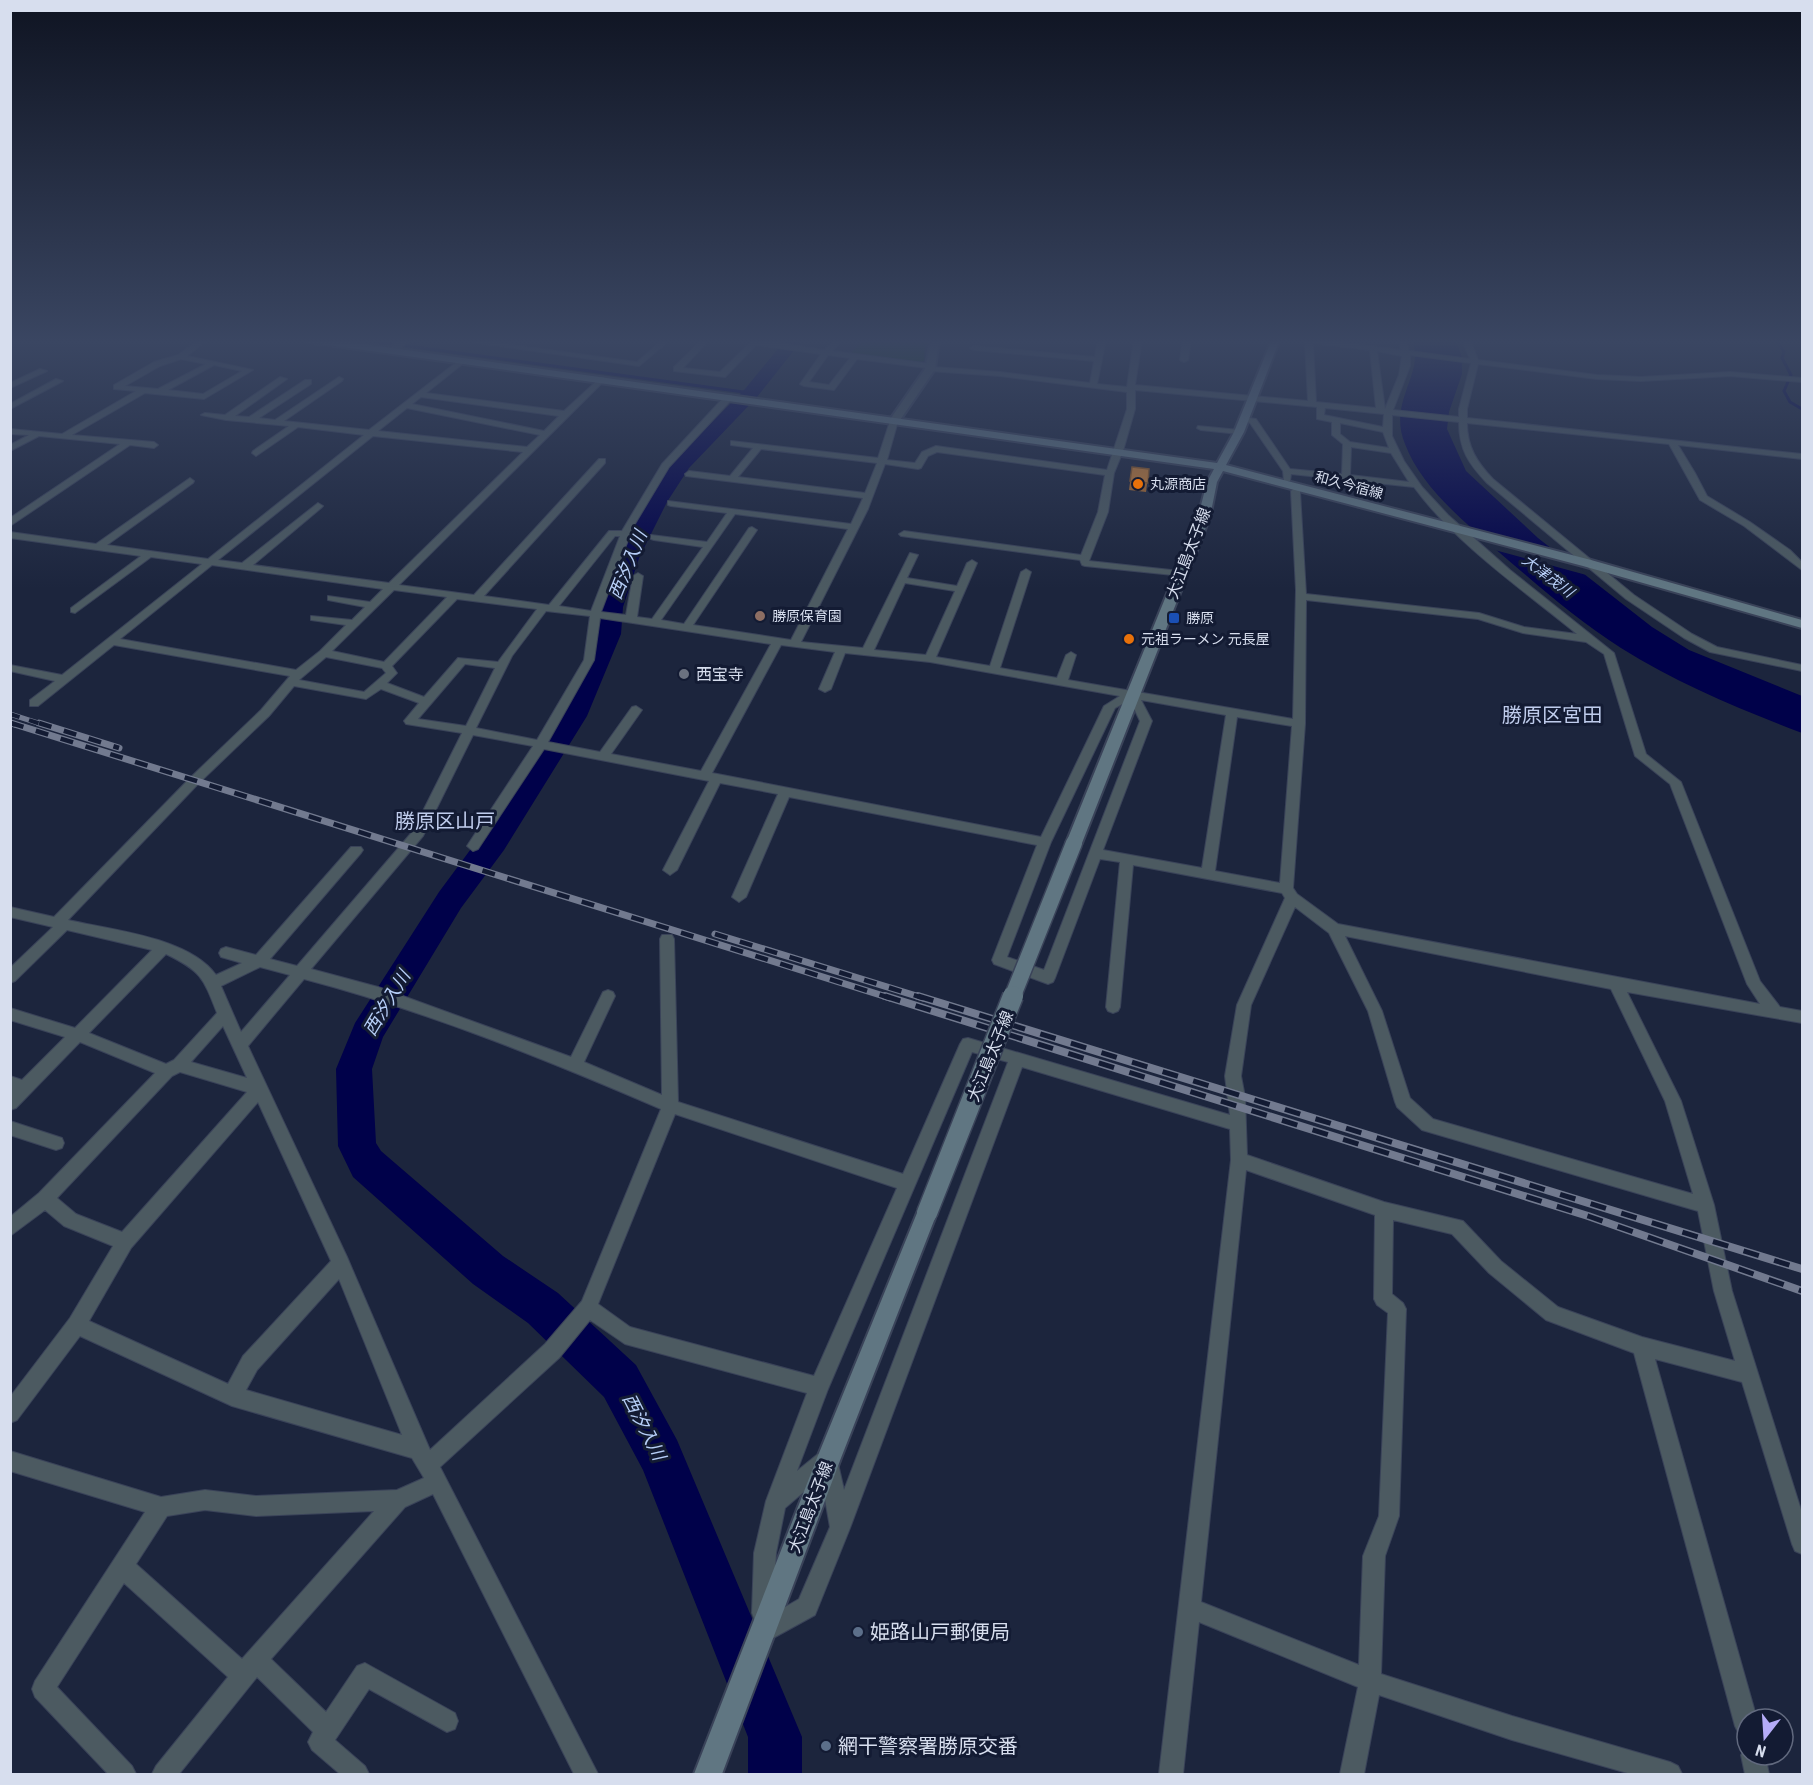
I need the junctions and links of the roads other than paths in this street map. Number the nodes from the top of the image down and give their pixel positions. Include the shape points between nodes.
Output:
1 (88, 422) edge
2 (270, 422) edge
3 (384, 422) edge
4 (489, 422) edge
5 (558, 422) edge
6 (707, 422) edge
7 (894, 422) edge
8 (904, 422) edge
9 (1127, 422) edge
10 (1243, 422) edge
11 (1254, 422) edge
12 (1336, 422) edge
13 (1352, 422) edge
14 (1386, 422) edge
15 (1464, 422) edge
16 (1487, 422) edge
17 (276, 423) joint
18 (296, 425) junction
19 (1201, 428) dead end
20 (1388, 430) junction
21 (10, 431) edge
22 (1239, 432) junction
23 (39, 433) junction
24 (371, 433) junction
25 (546, 434) junction
26 (64, 436) junction
27 (129, 442) junction
28 (734, 443) dead end
29 (1672, 443) junction
30 (1347, 444) junction
31 (154, 445) dead end
32 (759, 446) junction
33 (10, 449) edge
34 (529, 450) junction
35 (1119, 451) junction
36 (1394, 451) junction
37 (256, 453) dead end
38 (1803, 456) edge
39 (602, 461) dead end
40 (882, 461) junction
41 (1222, 467) junction
42 (1110, 472) junction
43 (689, 474) dead end
44 (1285, 477) junction
45 (1346, 477) junction
46 (732, 479) junction
47 (190, 481) dead end
48 (1416, 485) junction
49 (1299, 486) junction
50 (868, 496) junction
51 (671, 503) dead end
52 (318, 506) dead end
53 (733, 511) junction
54 (10, 523) edge
55 (854, 527) junction
56 (752, 530) dead end
57 (1458, 530) junction
58 (626, 534) junction
59 (904, 534) dead end
60 (10, 535) edge
61 (654, 537) dead end
62 (709, 545) junction
63 (98, 547) junction
64 (1787, 552) junction
65 (1803, 553) edge
66 (149, 554) junction
67 (913, 555) dead end
68 (1084, 558) junction
69 (210, 562) junction
70 (972, 563) dead end
71 (1587, 563) junction
72 (244, 567) junction
73 (1803, 567) edge
74 (1026, 572) dead end
75 (1180, 574) junction
76 (638, 576) dead end
77 (902, 580) junction
78 (389, 586) junction
79 (960, 589) junction
80 (455, 595) junction
81 (1301, 596) junction
82 (332, 598) dead end
83 (477, 598) junction
84 (371, 604) junction
85 (548, 608) junction
86 (75, 610) dead end
87 (594, 614) junction
88 (315, 618) dead end
89 (631, 619) junction
90 (353, 623) junction
91 (654, 623) junction
92 (1803, 624) edge
93 (686, 628) junction
94 (1589, 639) junction
95 (111, 641) junction
96 (777, 642) junction
97 (794, 644) junction
98 (841, 649) junction
99 (868, 650) junction
100 (324, 653) junction
101 (1071, 655) dead end
102 (930, 659) junction
103 (386, 666) junction
104 (502, 666) junction
105 (10, 668) edge
106 (1803, 668) edge
107 (994, 670) junction
108 (295, 678) junction
109 (64, 679) junction
110 (1061, 683) junction
111 (379, 684) junction
112 (825, 688) dead end
113 (1133, 694) junction
114 (427, 702) junction
115 (34, 703) dead end
116 (636, 710) dead end
117 (1232, 712) junction
118 (1299, 724) junction
119 (468, 730) junction
120 (540, 745) junction
121 (602, 757) junction
122 (710, 778) junction
123 (785, 792) junction
124 (1045, 842) junction
125 (473, 846) dead end
126 (356, 850) dead end
127 (1095, 853) junction
128 (1127, 859) junction
129 (670, 870) dead end
130 (1208, 874) junction
131 (1289, 893) junction
132 (739, 897) dead end
133 (10, 912) edge
134 (60, 924) junction
135 (1334, 928) junction
136 (667, 939) dead end
137 (164, 947) junction
138 (226, 953) dead end
139 (260, 962) junction
140 (303, 972) junction
141 (10, 977) edge
142 (213, 983) junction
143 (1616, 984) junction
144 (608, 996) dead end
145 (1113, 1007) dead end
146 (1775, 1012) junction
147 (10, 1014) edge
148 (225, 1014) junction
149 (1803, 1017) edge
150 (78, 1035) junction
151 (240, 1044) junction
152 (1017, 1059) junction
153 (575, 1065) junction
154 (173, 1068) junction
155 (18, 1086) edge
156 (260, 1089) junction
157 (10, 1103) edge
158 (670, 1106) junction
159 (1237, 1124) junction
160 (10, 1128) edge
161 (56, 1143) dead end
162 (1239, 1160) junction
163 (906, 1183) junction
164 (45, 1199) junction
165 (1705, 1204) junction
166 (1384, 1210) junction
167 (12, 1224) edge
168 (125, 1242) junction
169 (341, 1263) junction
170 (588, 1307) junction
171 (77, 1325) junction
172 (1642, 1346) junction
173 (1749, 1374) junction
174 (819, 1387) junction
175 (232, 1396) junction
176 (10, 1413) edge
177 (829, 1458) junction
178 (10, 1461) edge
179 (428, 1466) junction
180 (398, 1500) junction
181 (776, 1501) junction
182 (161, 1507) junction
183 (840, 1528) junction
184 (1803, 1544) edge
185 (123, 1567) junction
186 (1190, 1608) junction
187 (762, 1633) junction
188 (250, 1668) junction
189 (1370, 1681) junction
190 (1742, 1707) edge
191 (447, 1721) dead end
192 (328, 1730) junction
193 (124, 1774) edge
194 (164, 1774) edge
195 (357, 1774) edge
196 (586, 1774) edge
197 (708, 1774) edge
198 (1171, 1774) edge
199 (1352, 1774) edge
200 (1670, 1774) edge

1 - 26 street
2 - 17 street
3 - 24 street
4 - 25 street
5 - 25 street
6 - 58 street via 665,466
7 - 40 street
8 - 35 main road, 和久今宿線
9 - 35 street
10 - 22 main road, 大江島太子線
11 - 44 street
12 - 30 street via 1336,435
13 - 20 street
14 - 20 street
15 - 71 street via 1463,437 1473,463 1514,503
16 - 29 street
17 - 18 street
18 - 24 street
18 - 37 street
19 - 22 street
20 - 36 street
21 - 23 street
22 - 41 main road, 大江島太子線
23 - 26 street
23 - 33 street
24 - 34 street
24 - 69 street
25 - 34 street
26 - 27 street
27 - 31 street
27 - 54 street
28 - 32 street
29 - 38 street
29 - 64 street via 1703,498
30 - 36 street
30 - 45 street
32 - 40 street
32 - 46 street
34 - 78 street
35 - 41 main road, 和久今宿線
35 - 42 street
36 - 48 street
39 - 83 street
40 - 42 street via 918,466 925,454 936,450
40 - 50 street
41 - 44 main road, 和久今宿線
41 - 75 main road, 大江島太子線 via 1212,482 1204,517
42 - 68 street via 1103,512
43 - 46 street
44 - 45 street
44 - 49 main road, 和久今宿線
45 - 48 street
46 - 50 street
47 - 63 street
48 - 57 street
49 - 57 main road, 和久今宿線
49 - 81 street via 1295,491
50 - 55 street
51 - 53 street
52 - 72 street
53 - 55 street
53 - 62 street
55 - 97 street
56 - 93 street
57 - 71 main road, 和久今宿線
57 - 94 street
58 - 85 street via 612,533
58 - 87 street
59 - 68 street
60 - 63 street
61 - 62 street
62 - 91 street
63 - 66 street
64 - 65 street
64 - 73 street
66 - 69 street
66 - 86 street
67 - 77 street
68 - 75 street via 1085,563
69 - 72 street
69 - 95 street
70 - 79 street
71 - 92 main road, 和久今宿線
71 - 106 street via 1659,619 1714,650
72 - 78 street
74 - 107 street
75 - 113 main road, 大江島太子線
76 - 89 street
77 - 79 street
77 - 99 street
78 - 80 street
78 - 84 street
79 - 102 street
80 - 83 street
80 - 103 street
81 - 94 street via 1479,616 1523,630
81 - 118 street
82 - 84 street
83 - 85 street
84 - 90 street
85 - 87 street
85 - 104 street
87 - 89 street
87 - 120 street via 589,660
88 - 90 street
89 - 91 street
90 - 100 street
91 - 93 street
93 - 96 street
94 - 146 street via 1610,653 1641,756 1675,782 1754,984
95 - 108 street
95 - 109 street
96 - 97 street
96 - 122 street
97 - 98 street
98 - 99 street
98 - 112 street
99 - 102 street
100 - 103 street
100 - 108 street
101 - 110 street
102 - 107 street
103 - 111 street via 392,673
104 - 114 street via 462,660
104 - 119 street
105 - 109 street
107 - 110 street
108 - 111 street via 366,696
108 - 134 street
109 - 115 street
110 - 113 street
111 - 114 street
113 - 117 street
113 - 124 street via 1110,706
113 - 127 street via 1146,721
113 - 177 main road, 大江島太子線, bridge
114 - 119 street via 410,721
116 - 121 street
117 - 118 street
117 - 130 street
118 - 131 street
119 - 120 street
119 - 140 street via 418,833
120 - 121 street
120 - 125 street
121 - 122 street
122 - 123 street
122 - 129 street
123 - 124 street
123 - 132 street
124 - 127 street via 999,960 1048,978
126 - 139 street
127 - 128 street
128 - 130 street
128 - 145 street
130 - 131 street
131 - 135 street
131 - 159 street via 1244,1005 1233,1076
133 - 134 street
134 - 137 street
134 - 141 street
135 - 143 street
135 - 165 street via 1375,1011 1403,1102 1428,1125
136 - 158 street
137 - 142 street via 202,967
137 - 150 street
138 - 139 street
139 - 140 street
139 - 142 street
140 - 151 street
140 - 153 street via 373,991
142 - 148 street
143 - 146 street
143 - 165 street via 1673,1101
144 - 153 street
146 - 149 street
147 - 150 street
148 - 151 street
148 - 154 street
150 - 154 street
150 - 155 street
151 - 156 street
152 - 159 street
152 - 163 street via 968,1044
152 - 183 street
153 - 158 street
154 - 156 street
154 - 164 street
155 - 157 street
156 - 168 street
156 - 169 street
158 - 163 street
158 - 170 street
159 - 162 street
160 - 161 street
162 - 166 street
162 - 186 street
163 - 174 street
164 - 167 street
164 - 168 street via 70,1220
165 - 173 street via 1723,1291
166 - 172 street via 1457,1227 1495,1267 1552,1314
166 - 189 street via 1383,1299 1397,1309 1389,1516 1374,1556
168 - 171 street
169 - 175 street via 250,1363
169 - 179 street
170 - 174 street via 625,1335
170 - 179 street via 552,1351
171 - 175 street
171 - 176 street
172 - 173 street
172 - 190 street
173 - 184 street
174 - 181 street
175 - 179 street
177 - 181 street
177 - 183 street
177 - 187 main road, 大江島太子線
178 - 182 street
179 - 180 street
179 - 196 street
180 - 182 street via 256,1506 205,1500
180 - 188 street
181 - 187 street via 765,1553
182 - 185 street
183 - 187 street via 807,1608
185 - 188 street
185 - 193 street via 43,1689
186 - 189 street
186 - 198 street
187 - 197 main road, 大江島太子線
188 - 192 street
188 - 194 street
189 - 199 street
189 - 200 street
191 - 192 street via 365,1674
192 - 195 street via 320,1742

